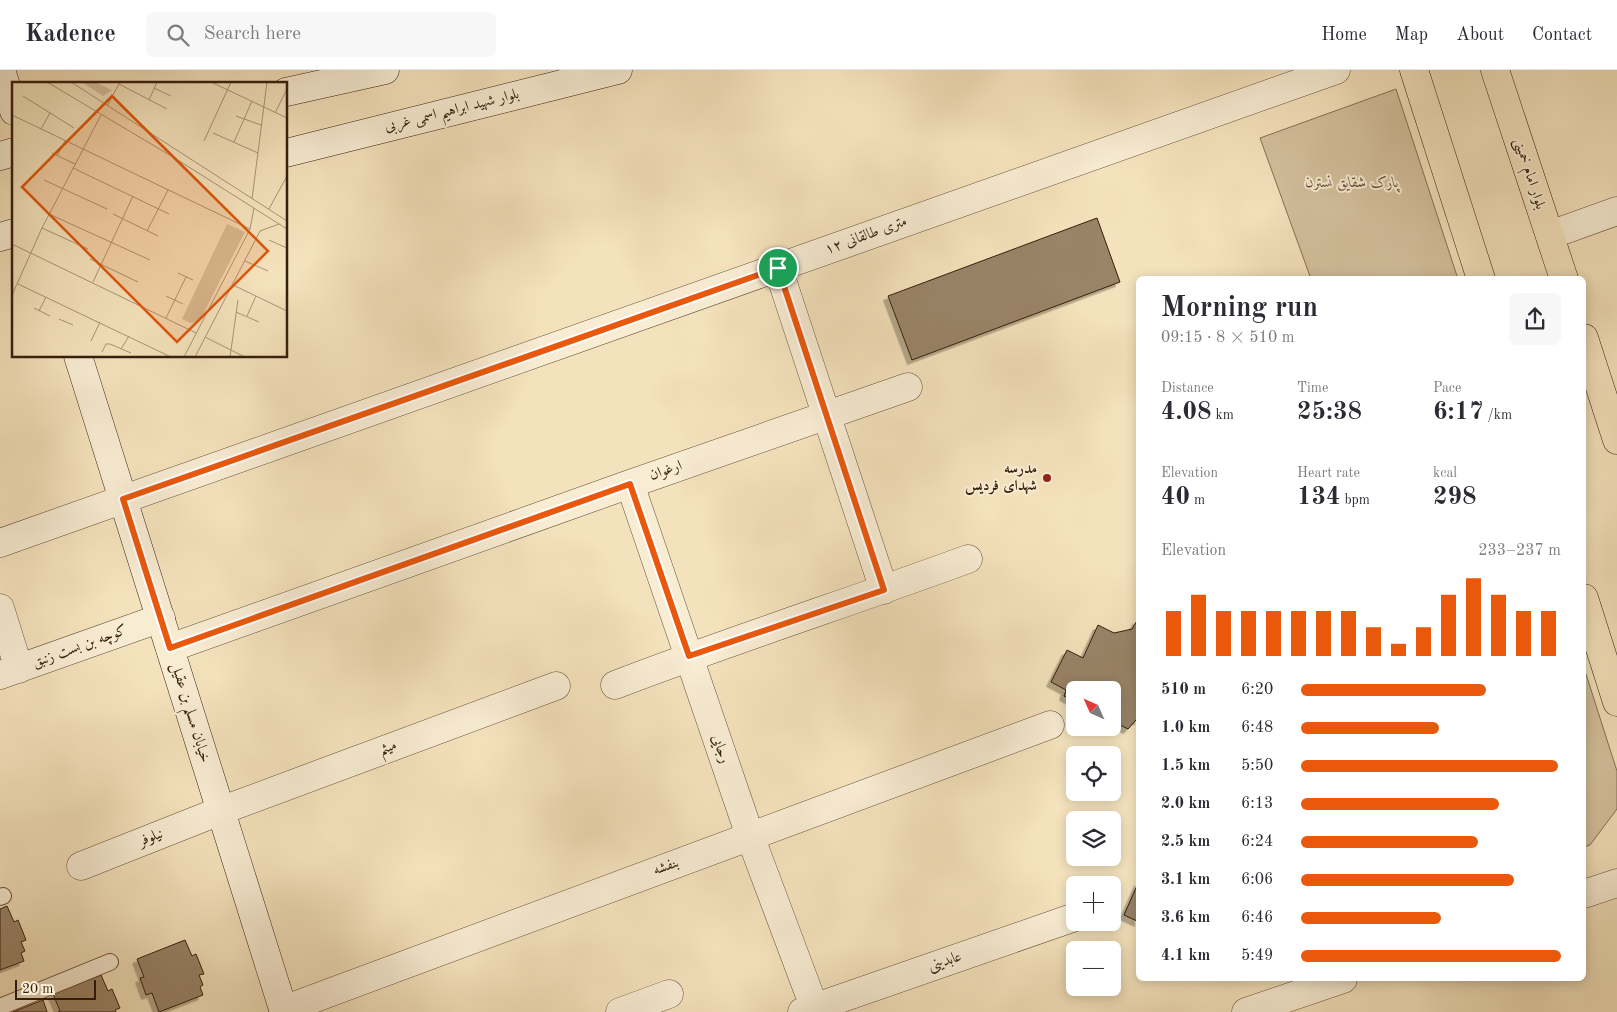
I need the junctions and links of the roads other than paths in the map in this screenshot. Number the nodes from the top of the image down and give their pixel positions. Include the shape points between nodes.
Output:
1 (2, 70) edge
2 (385, 70) edge
3 (618, 70) edge
4 (1336, 70) edge
5 (1414, 70) edge
6 (1495, 70) edge
7 (288, 92) edge
8 (12, 104) edge
9 (288, 152) edge
10 (1617, 211) edge
11 (12, 233) edge
12 (1550, 235) junction
13 (0, 237) edge
14 (778, 268) junction
15 (1480, 276) edge
16 (1563, 276) edge
17 (1586, 344) edge
18 (79, 358) edge
19 (908, 387) dead end
20 (826, 416) junction
21 (1615, 428) edge
22 (630, 484) junction
23 (123, 499) junction
24 (0, 543) edge
25 (968, 559) dead end
26 (884, 590) junction
27 (1586, 604) edge
28 (0, 608) edge
29 (161, 618) junction
30 (170, 648) junction
31 (689, 656) junction
32 (10, 672) edge
33 (615, 685) dead end
34 (556, 686) dead end
35 (1617, 702) edge
36 (1050, 725) dead end
37 (220, 811) junction
38 (750, 836) junction
39 (81, 866) dead end
40 (1617, 882) edge
41 (1586, 893) edge
42 (1066, 920) edge
43 (110, 962) dead end
44 (1338, 981) edge
45 (669, 994) dead end
46 (0, 1007) edge
47 (284, 1011) edge
48 (811, 1011) edge
49 (620, 1012) edge
50 (1246, 1012) edge

1 - 8 street
2 - 7 street
3 - 9 street, بلوار شهید ابراهیم اسمی غربی
4 - 14 street, ۱۲ متری طالقانی
5 - 15 main road
6 - 12 main road, بلوار امام خمینی
10 - 12 street
11 - 13 street
12 - 16 main road, بلوار امام خمینی
14 - 20 street
14 - 23 street, ۱۲ متری طالقانی
17 - 21 main road
18 - 23 street, خیابان مسلم بن عقیل
19 - 20 street, ارغوان
20 - 22 street, ارغوان
20 - 26 street
22 - 30 street, ارغوان
22 - 31 street, رجایی
23 - 24 street, ۱۲ متری طالقانی
23 - 29 street, خیابان مسلم بن عقیل
25 - 26 street
26 - 31 street
27 - 35 main road
28 - 32 street
29 - 30 street, خیابان مسلم بن عقیل
29 - 32 street, کوچه بن بست زنبق
30 - 37 street, خیابان مسلم بن عقیل
31 - 33 street
31 - 38 street, رجایی
34 - 37 street, میثم
36 - 38 street, بنفشه
37 - 39 street, نیلوفر
37 - 47 street, خیابان مسلم بن عقیل
38 - 47 street, بنفشه
38 - 48 street, رجایی
40 - 41 street
42 - 48 street, عابدینی
43 - 46 lane
44 - 50 street
45 - 49 street

